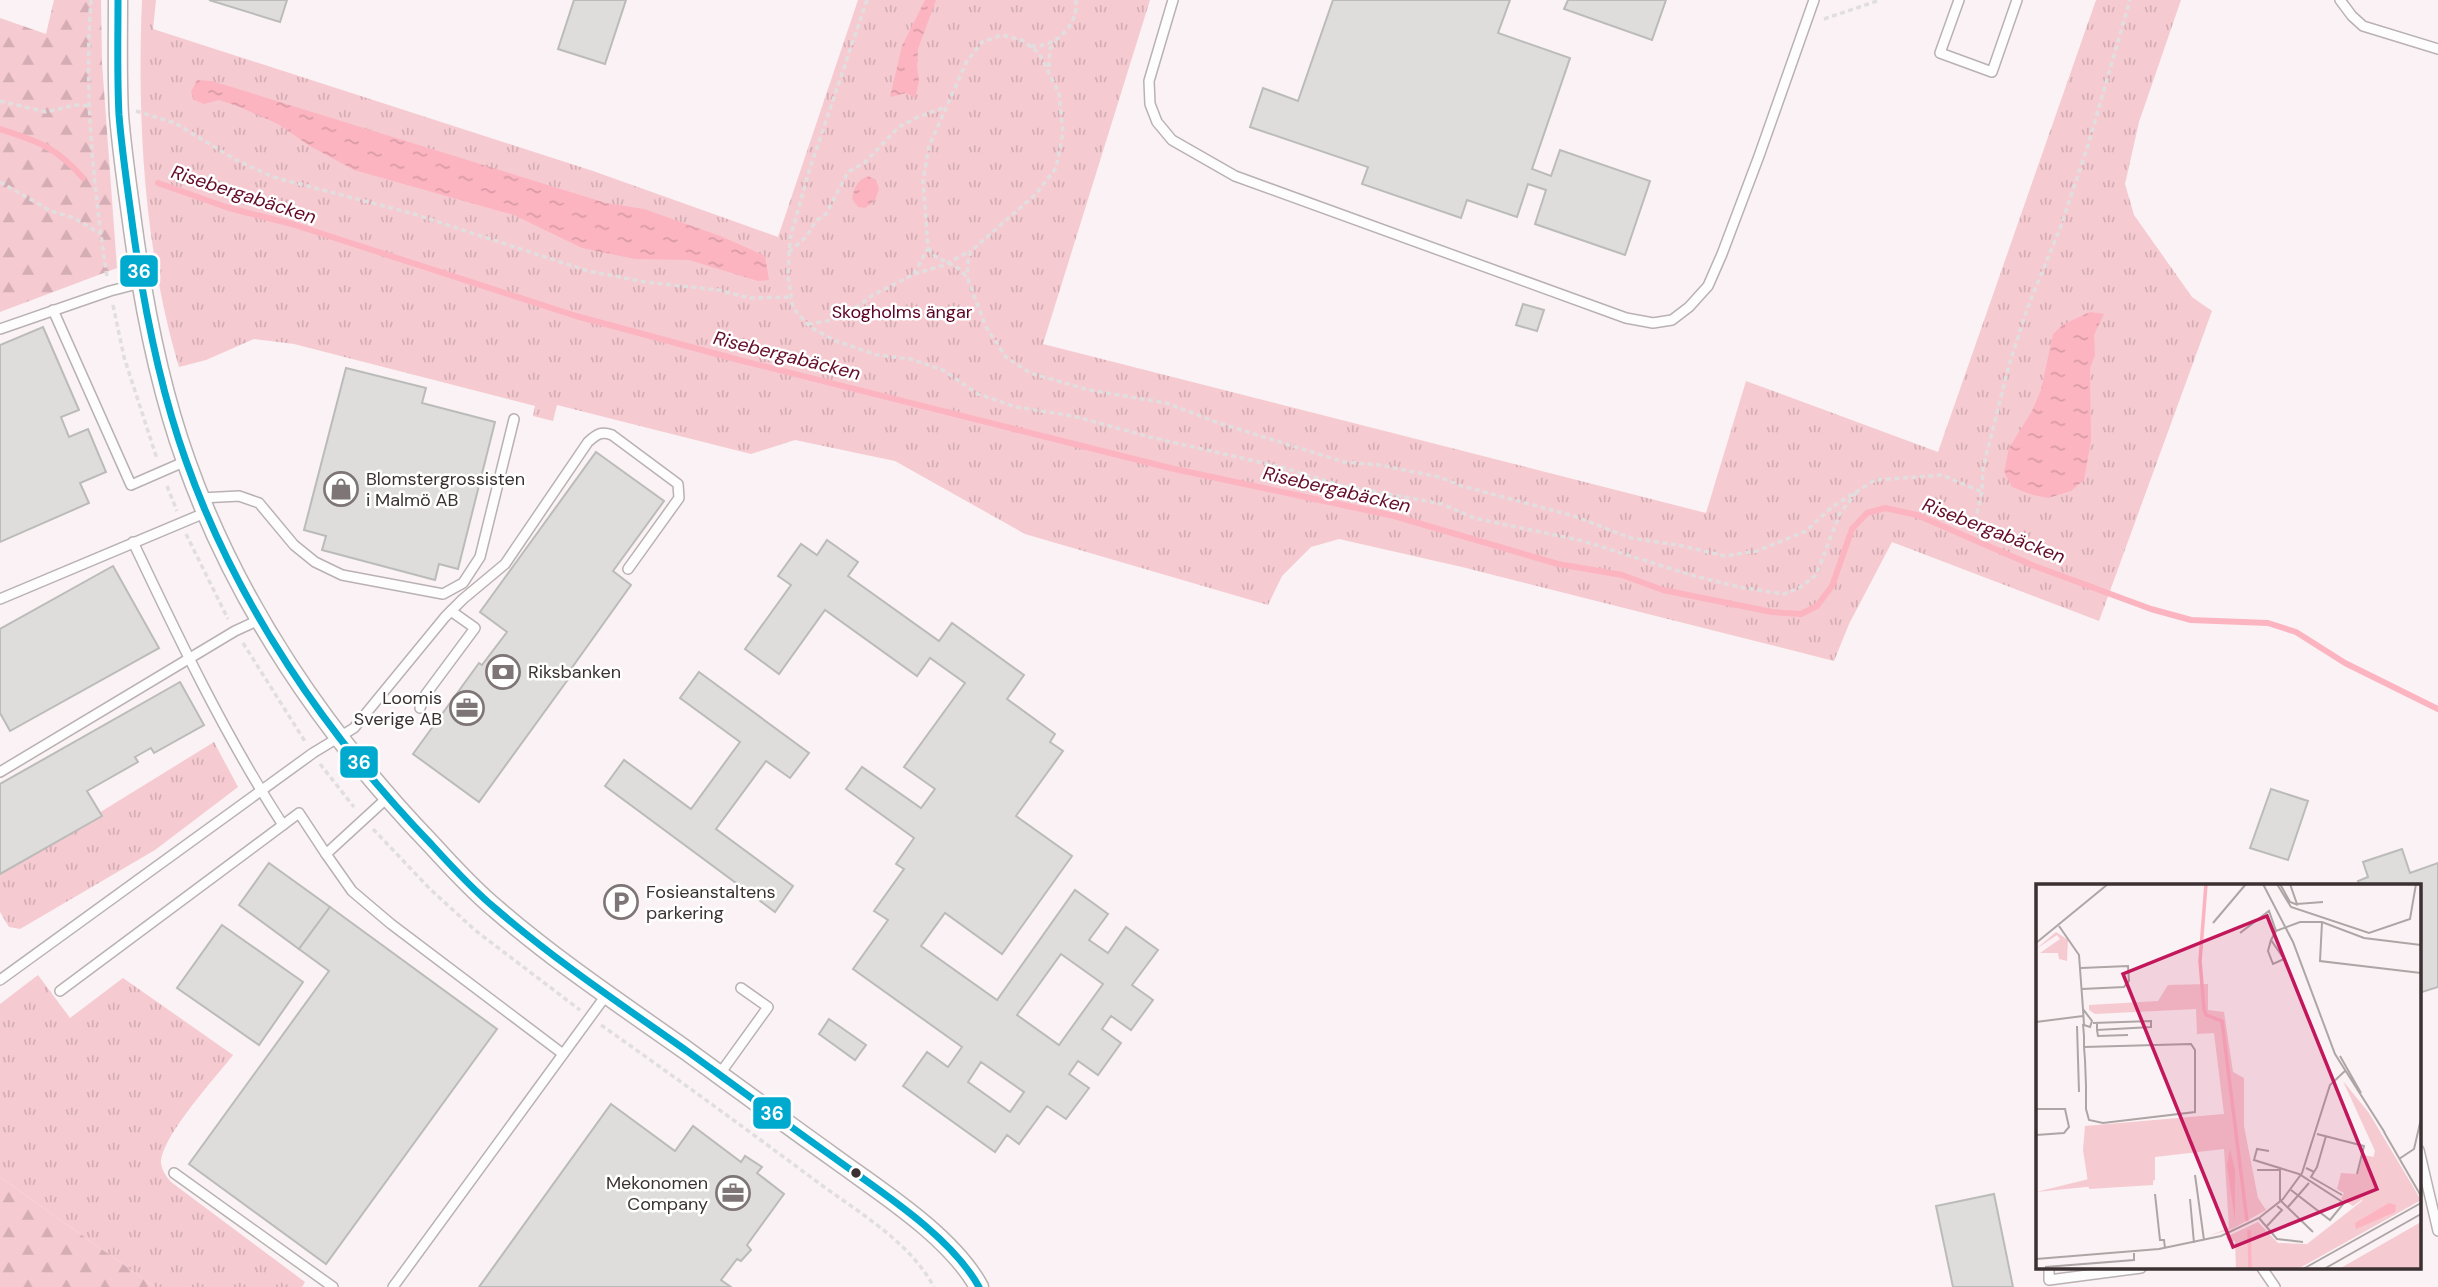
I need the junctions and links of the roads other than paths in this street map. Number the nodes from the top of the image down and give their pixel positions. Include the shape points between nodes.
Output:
1 (118, 0) edge
2 (1173, 0) edge
3 (1814, 0) edge
4 (1959, 0) edge
5 (2017, 0) edge
6 (2340, 0) edge
7 (2438, 49) edge
8 (141, 283) junction
9 (53, 310) junction
10 (0, 329) edge
11 (514, 419) dead end
12 (186, 461) junction
13 (204, 505) junction
14 (133, 542) junction
15 (628, 569) dead end
16 (0, 599) edge
17 (451, 611) junction
18 (261, 619) junction
19 (188, 659) junction
20 (420, 708) dead end
21 (339, 738) junction
22 (0, 772) edge
23 (261, 791) junction
24 (387, 798) junction
25 (283, 825) junction
26 (326, 854) junction
27 (0, 981) edge
28 (741, 988) dead end
29 (60, 991) dead end
30 (607, 994) junction
31 (564, 1054) junction
32 (719, 1074) junction
33 (2420, 1154) edge
34 (174, 1173) dead end
35 (2438, 1231) edge
36 (2049, 1270) edge
37 (2126, 1270) edge
38 (2263, 1270) edge
39 (333, 1287) edge
40 (393, 1287) edge
41 (979, 1287) edge
42 (2275, 1287) edge

1 - 8 street via 122,149
2 - 3 lane via 1149,81 1157,122 1172,140 1235,176 1626,318 1653,323 1672,320 1708,286
4 - 5 lane via 1940,53 1992,72
6 - 7 lane via 2363,26
8 - 9 lane
8 - 12 street via 162,381
9 - 10 lane
9 - 12 lane via 131,485
11 - 13 lane via 480,557 463,583 443,594 342,575 315,562 294,545 259,503 239,496
12 - 13 street
13 - 14 lane via 181,522
13 - 18 street
14 - 16 lane
14 - 19 lane
15 - 17 lane via 680,498 680,490 612,435 598,433 505,564
17 - 20 lane via 475,628
17 - 21 lane via 369,712
18 - 19 lane
18 - 21 street
19 - 22 lane
19 - 23 lane
21 - 23 lane
21 - 24 street
23 - 25 lane
23 - 27 lane
24 - 26 lane
24 - 30 street via 494,907
25 - 26 lane via 299,813
25 - 29 lane
26 - 31 lane via 352,891
28 - 32 lane via 768,1007
30 - 31 lane
30 - 32 street
31 - 40 lane
32 - 41 street via 946,1242
33 - 35 lane
34 - 39 lane
36 - 37 lane via 2049,1280
38 - 42 lane

